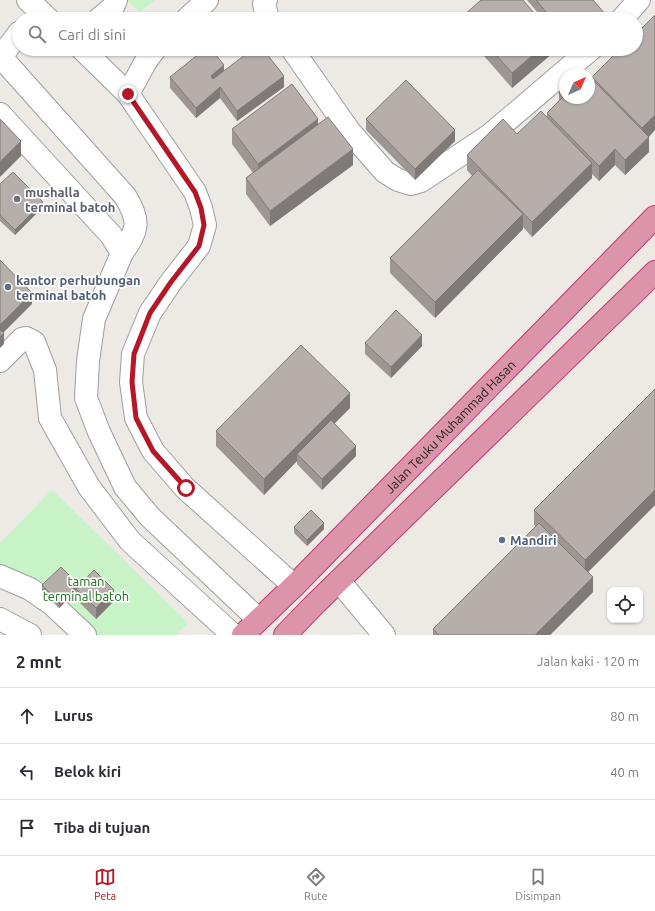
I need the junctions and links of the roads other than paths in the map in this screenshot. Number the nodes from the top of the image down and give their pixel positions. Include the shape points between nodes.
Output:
1 (116, 0) edge
2 (207, 0) edge
3 (266, 0) edge
4 (107, 12) edge
5 (194, 12) edge
6 (266, 12) edge
7 (12, 42) edge
8 (89, 56) edge
9 (150, 56) edge
10 (297, 56) edge
11 (583, 56) edge
12 (1, 57) edge
13 (128, 94) junction
14 (0, 114) edge
15 (655, 217) edge
16 (122, 253) junction
17 (652, 280) edge
18 (0, 361) edge
19 (0, 576) edge
20 (339, 581) junction
21 (294, 586) junction
22 (313, 606) junction
23 (0, 619) edge
24 (258, 619) junction
25 (30, 635) edge
26 (85, 635) edge
27 (233, 635) edge
28 (243, 635) edge
29 (274, 635) edge
30 (285, 635) edge
31 (384, 635) edge

1 - 4 street
2 - 5 street
3 - 6 street via 264,4
7 - 12 street
8 - 13 street
9 - 13 street
10 - 11 street via 350,132 385,172 411,184 432,174 490,135
12 - 16 street via 125,196 134,211 136,223 131,240
13 - 21 street via 195,192 204,225 199,246 150,313 134,354 132,382 136,418 153,451 186,488
14 - 16 street via 111,235
15 - 21 highway, Jalan Teuku Muhammad Hasan
16 - 24 street via 94,319 86,398 125,487 150,517
17 - 20 highway
18 - 27 street via 22,338 34,342 44,370 50,418 88,487 130,541
19 - 26 street via 30,589 53,605
20 - 22 highway
20 - 31 street
21 - 22 highway
21 - 24 highway, Jalan Teuku Muhammad Hasan
22 - 30 highway
23 - 25 street
24 - 28 highway, Jalan Teuku Muhammad Hasan
24 - 29 highway

